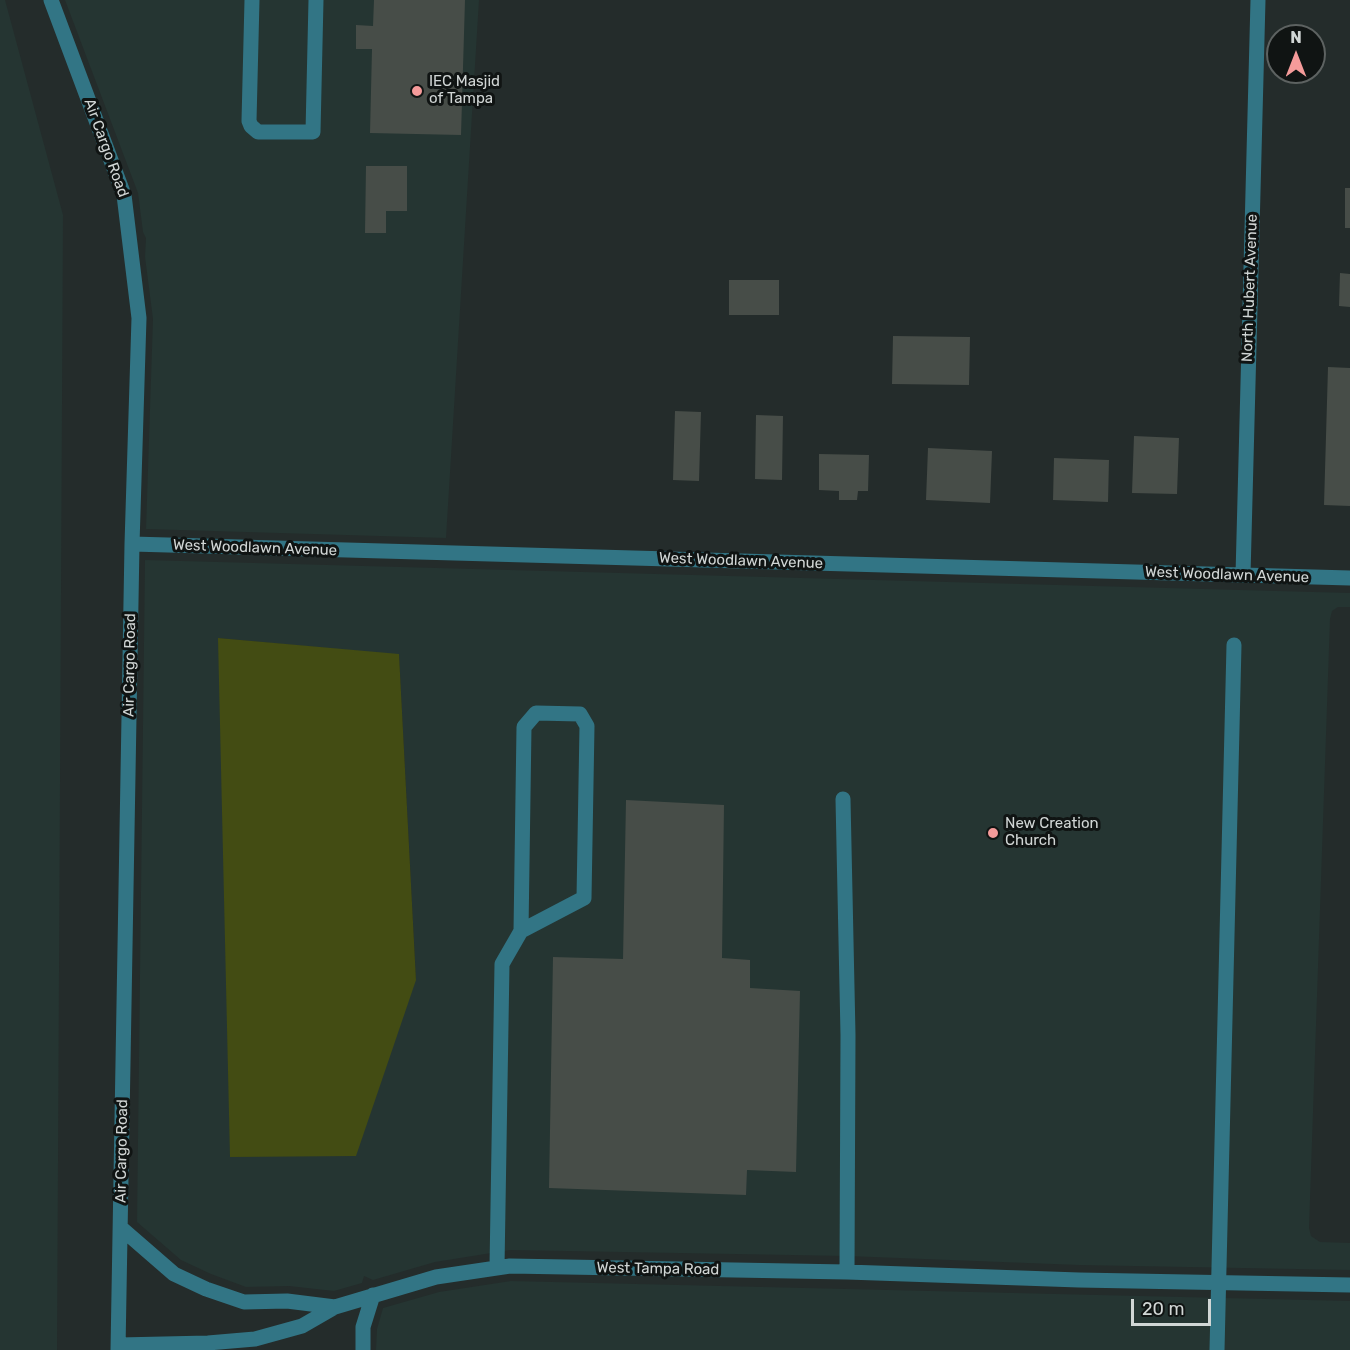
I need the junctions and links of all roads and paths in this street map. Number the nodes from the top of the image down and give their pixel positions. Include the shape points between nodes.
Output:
1 (51, 0) edge
2 (252, 0) edge
3 (316, 0) edge
4 (1258, 0) edge
5 (132, 544) junction
6 (1243, 575) junction
7 (1350, 578) edge
8 (1234, 645) dead end
9 (843, 799) dead end
10 (521, 931) junction
11 (121, 1228) junction
12 (497, 1267) junction
13 (847, 1272) junction
14 (1218, 1281) junction
15 (1350, 1285) edge
16 (373, 1295) junction
17 (335, 1307) junction
18 (120, 1348) edge
19 (363, 1350) edge
20 (1217, 1350) edge

1 - 5 street, Air Cargo Road via 124,195 139,318
2 - 3 street via 249,121 258,132 313,132
4 - 6 street, North Hubert Avenue
5 - 6 street, West Woodlawn Avenue
5 - 11 street, Air Cargo Road
6 - 7 street, West Woodlawn Avenue
8 - 14 street
9 - 13 street via 848,1035
10 - 10 street via 584,898 587,726 580,714 536,713 524,727
10 - 12 street via 502,964
11 - 17 street via 174,1274 206,1289 244,1302 287,1301
11 - 18 street, Air Cargo Road
12 - 13 street, West Tampa Road
12 - 16 street, West Tampa Road via 436,1277
13 - 14 street, West Tampa Road
14 - 15 street, West Tampa Road
14 - 20 street
16 - 17 street, West Tampa Road
16 - 19 street via 363,1327
17 - 18 street, West Tampa Road via 302,1326 255,1339

